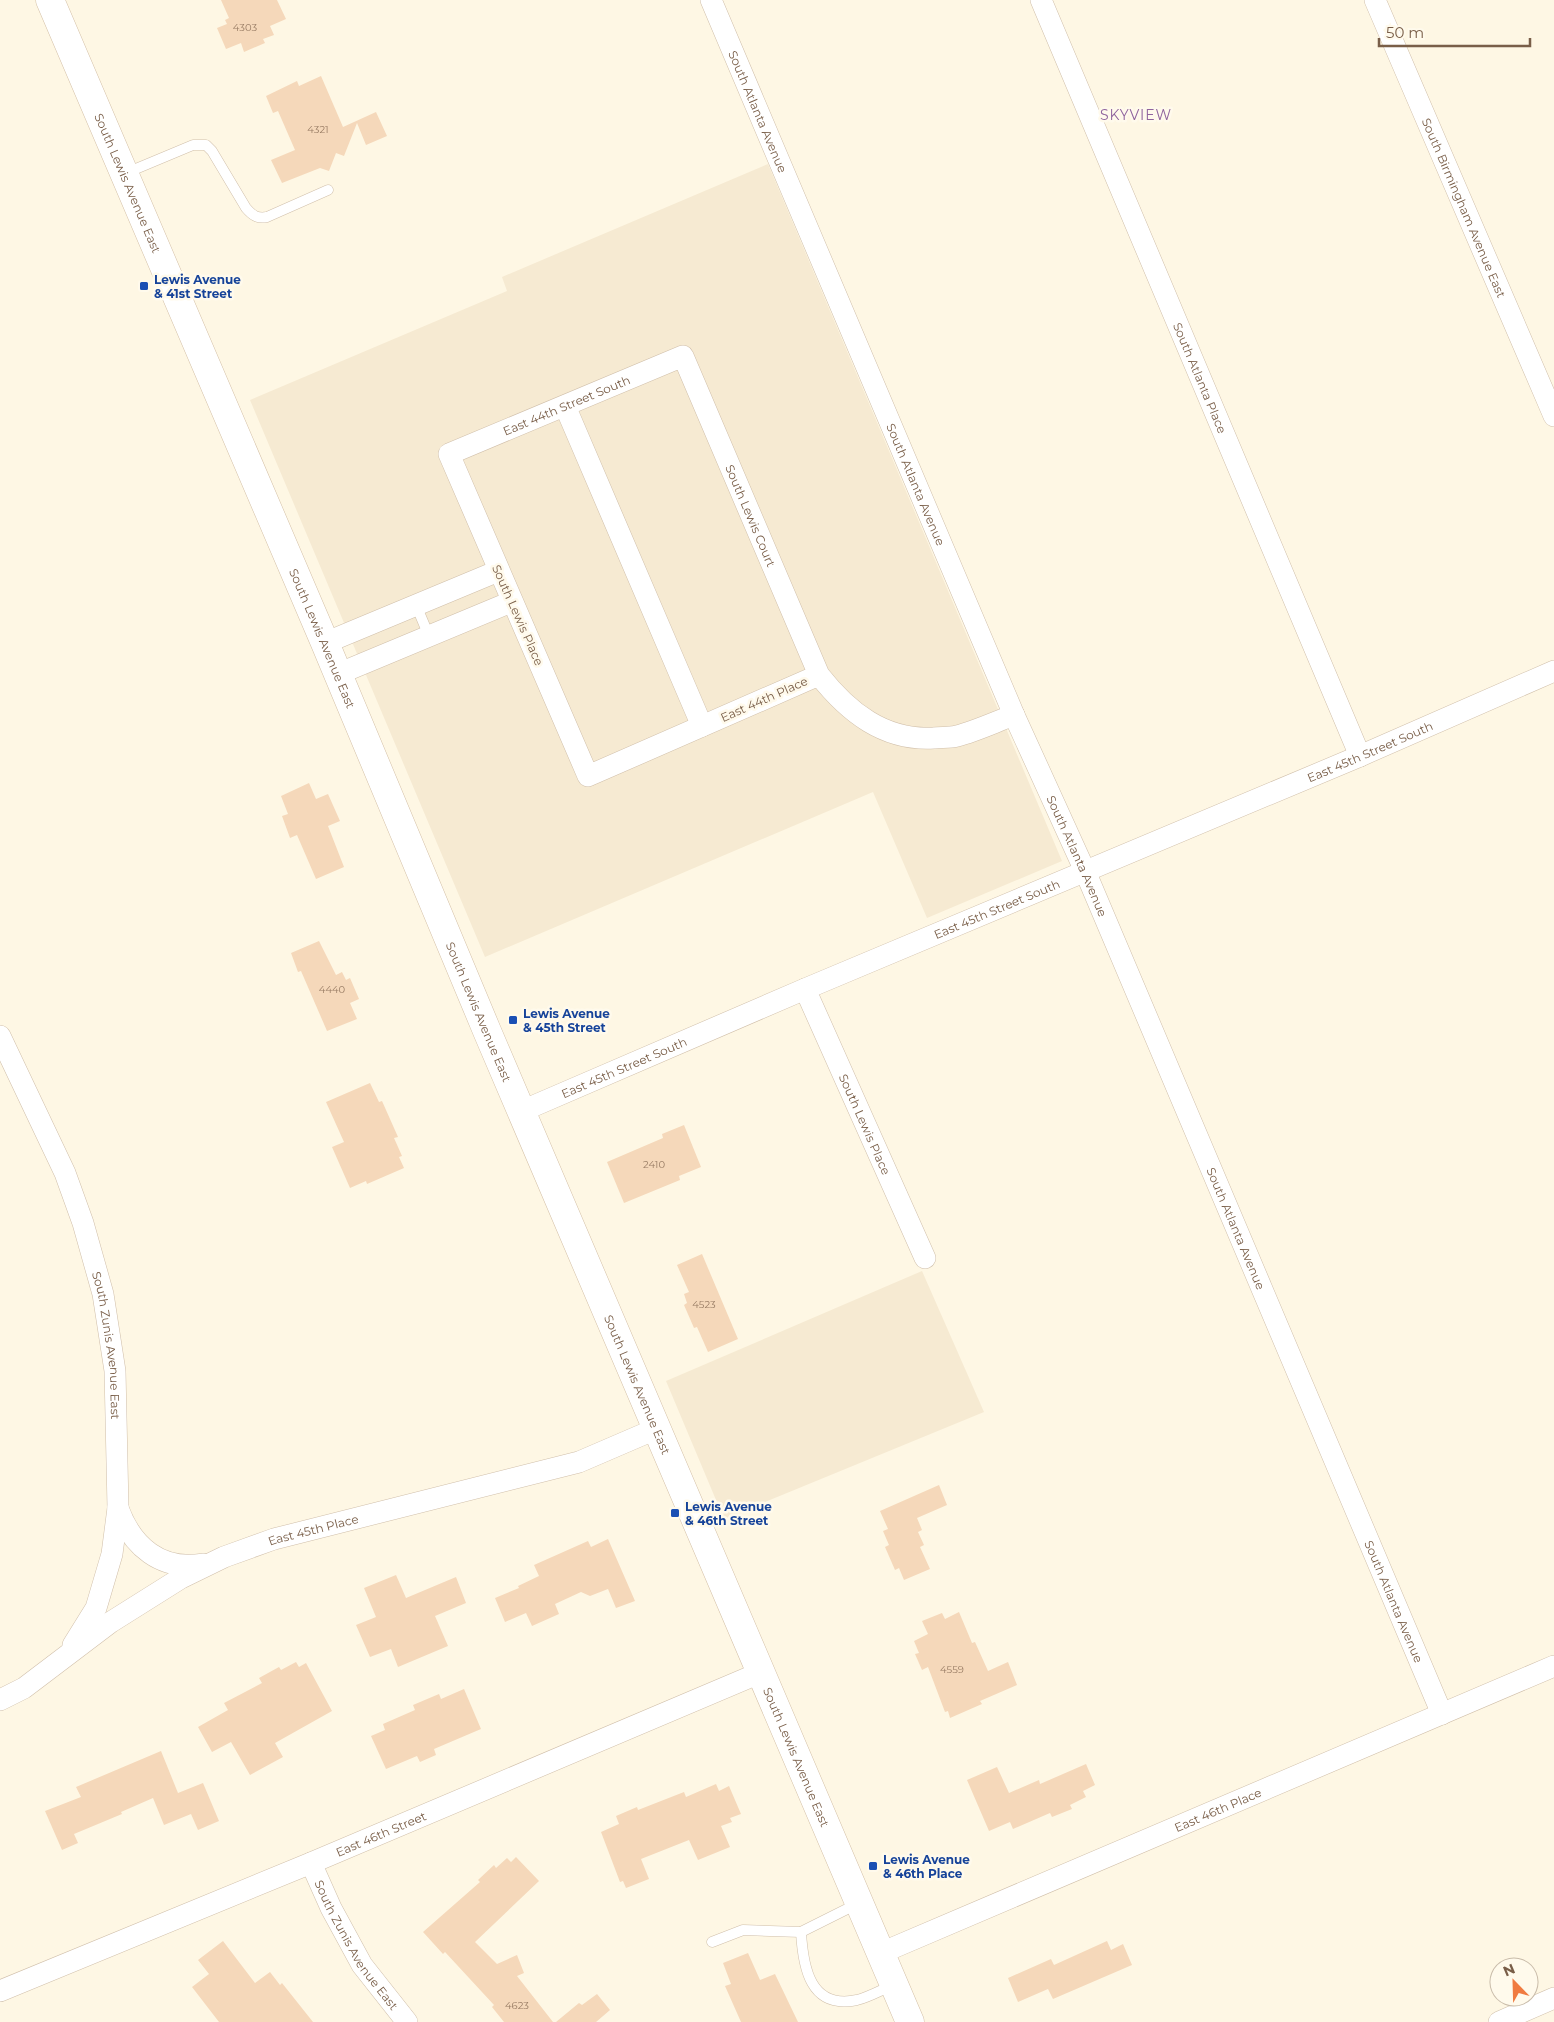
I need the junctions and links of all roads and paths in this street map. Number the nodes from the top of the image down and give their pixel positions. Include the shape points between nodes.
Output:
1 (50, 0) edge
2 (711, 0) edge
3 (1041, 0) edge
4 (1375, 0) edge
5 (124, 174) junction
6 (328, 190) dead end
7 (683, 356) joint
8 (565, 406) junction
9 (1554, 416) edge
10 (449, 454) joint
11 (498, 571) junction
12 (512, 602) junction
13 (416, 605) junction
14 (429, 636) junction
15 (325, 643) junction
16 (1554, 671) edge
17 (338, 674) junction
18 (819, 675) junction
19 (1014, 715) junction
20 (702, 726) junction
21 (1360, 756) junction
22 (588, 776) joint
23 (1085, 871) junction
24 (805, 990) junction
25 (2, 1044) edge
26 (522, 1112) junction
27 (925, 1258) dead end
28 (658, 1428) junction
29 (118, 1508) junction
30 (217, 1561) junction
31 (60, 1660) junction
32 (1554, 1666) edge
33 (762, 1672) junction
34 (0, 1700) edge
35 (1442, 1714) junction
36 (311, 1863) junction
37 (859, 1903) junction
38 (802, 1932) junction
39 (712, 1942) dead end
40 (881, 1953) junction
41 (894, 1984) junction
42 (0, 1991) edge
43 (1554, 1998) edge
44 (407, 2022) edge
45 (910, 2022) edge
46 (1500, 2022) edge

1 - 5 main road, South Lewis Avenue East
2 - 19 street, South Atlanta Avenue
3 - 21 street, South Atlanta Place
4 - 9 street, South Birmingham Avenue East
5 - 6 lane via 193,145 206,146 246,208 260,218
5 - 15 main road, South Lewis Avenue East
7 - 8 street, East 44th Street South
7 - 18 street, South Lewis Court
8 - 10 street, East 44th Street South
8 - 20 street
10 - 11 street, South Lewis Place
11 - 12 street, South Lewis Place
11 - 13 street
12 - 14 street
12 - 22 street, South Lewis Place
13 - 14 lane
13 - 15 street
14 - 17 street
15 - 17 main road, South Lewis Avenue East
16 - 21 street, East 45th Street South
17 - 26 main road, South Lewis Avenue East
18 - 19 street, East 44th Place via 856,714 895,734 923,739 955,736
18 - 20 street, East 44th Place
19 - 23 street, South Atlanta Avenue
20 - 22 street, East 44th Place
21 - 23 street, East 45th Street South
23 - 24 street, East 45th Street South
23 - 35 street, South Atlanta Avenue
24 - 26 street, East 45th Street South
24 - 27 street, South Lewis Place
25 - 29 street, South Zunis Avenue East via 65,1173 84,1223 103,1294 115,1370
26 - 28 main road, South Lewis Avenue East
28 - 30 street, East 45th Place via 579,1462 274,1539
28 - 33 main road, South Lewis Avenue East
29 - 30 street via 131,1536 157,1558 175,1565 190,1566
29 - 31 street, South Zunis Avenue East via 112,1554 96,1608
30 - 31 street, East 45th Place via 181,1578 111,1622
31 - 34 street, East 45th Place via 24,1688
32 - 35 street, East 46th Place
33 - 36 street, East 46th Street
33 - 37 main road, South Lewis Avenue East
35 - 40 street, East 46th Place
36 - 42 street, East 46th Street
36 - 44 street, South Zunis Avenue East via 362,1965
37 - 38 lane
37 - 40 main road, South Lewis Avenue East
38 - 39 lane via 743,1930
38 - 41 lane via 807,1973 824,1996 835,2001 859,2000
40 - 41 main road, South Lewis Avenue East
41 - 45 main road, South Lewis Avenue East
43 - 46 street

